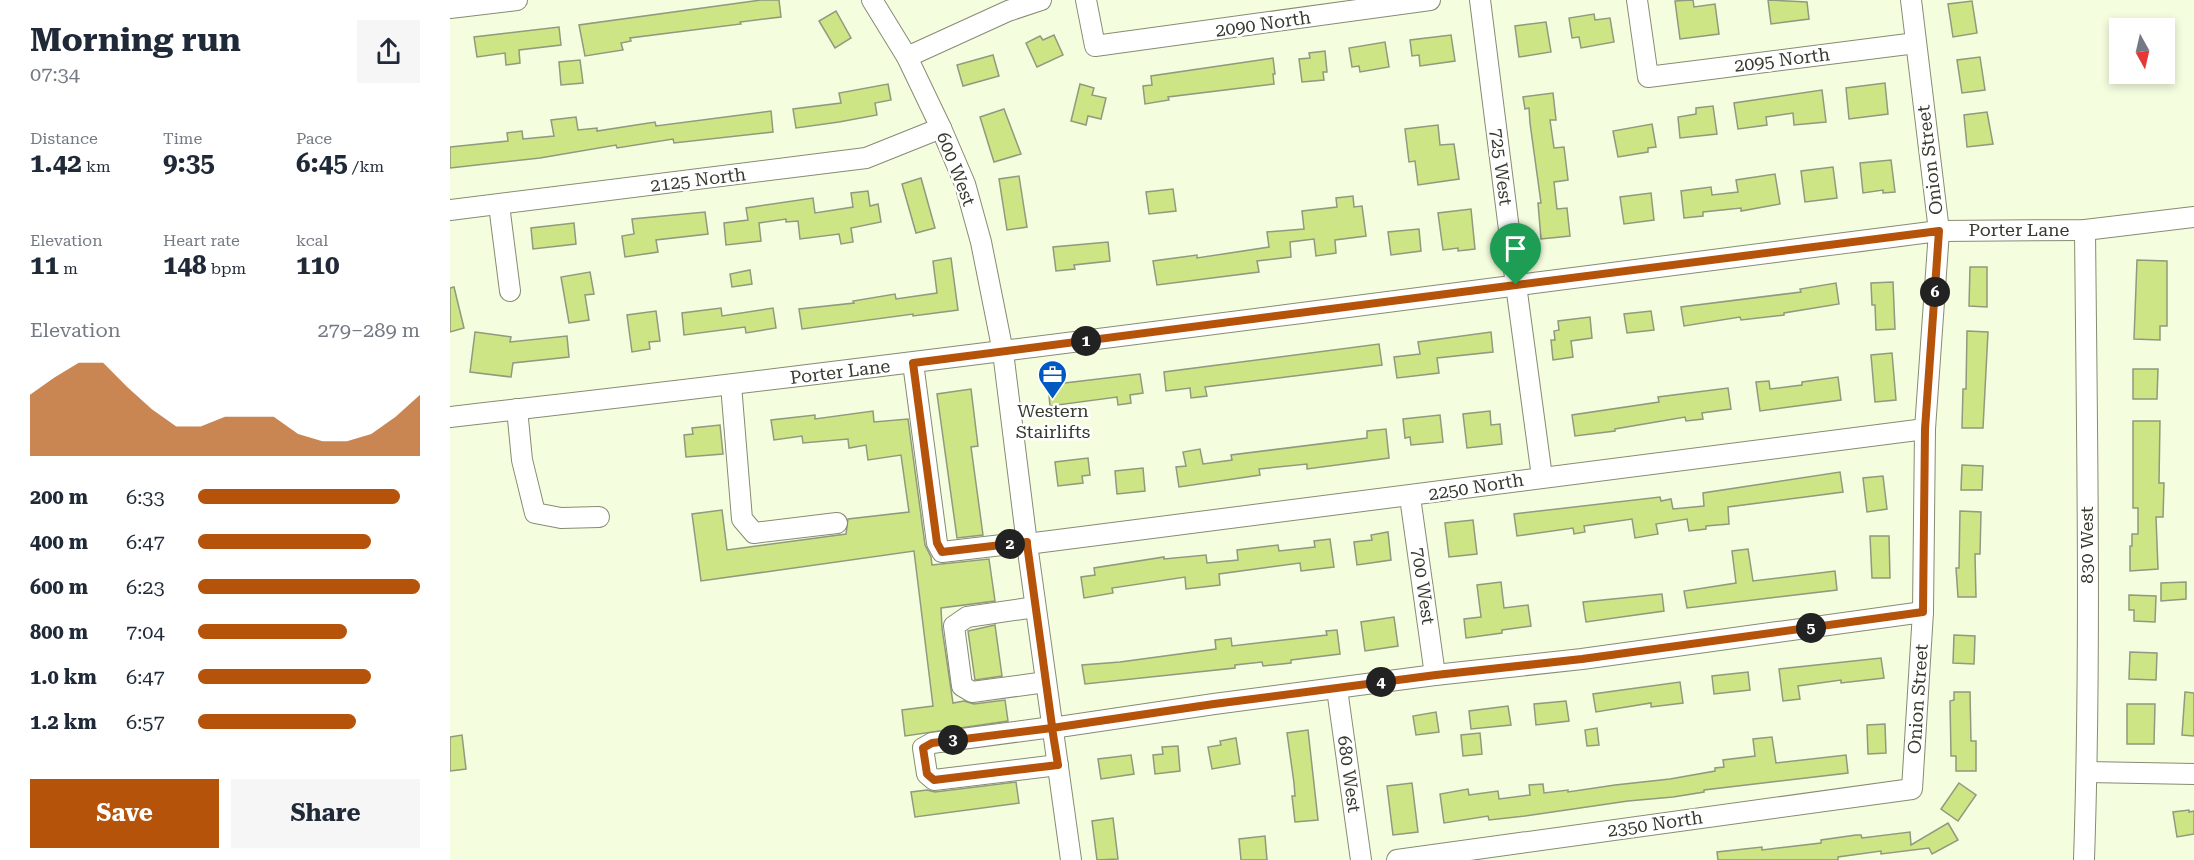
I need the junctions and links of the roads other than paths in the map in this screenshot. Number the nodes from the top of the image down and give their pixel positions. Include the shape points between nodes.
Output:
1 (517, 0) edge
2 (872, 0) edge
3 (1041, 0) edge
4 (1086, 0) edge
5 (1423, 0) edge
6 (1480, 0) edge
7 (1637, 0) edge
8 (1911, 0) edge
9 (450, 8) edge
10 (1916, 43) junction
11 (907, 57) junction
12 (941, 128) junction
13 (499, 205) junction
14 (450, 210) edge
15 (2194, 217) edge
16 (2085, 230) junction
17 (1939, 231) junction
18 (1516, 285) junction
19 (510, 291) dead end
20 (1003, 352) junction
21 (913, 363) junction
22 (731, 385) junction
23 (518, 409) junction
24 (450, 417) edge
25 (1925, 429) junction
26 (1542, 477) junction
27 (1410, 496) junction
28 (599, 517) dead end
29 (837, 523) dead end
30 (1027, 543) junction
31 (1035, 606) junction
32 (1923, 612) junction
33 (1436, 675) junction
34 (1046, 682) junction
35 (1337, 689) junction
36 (1052, 727) junction
37 (1058, 765) junction
38 (2087, 772) junction
39 (2194, 774) edge
40 (1912, 789) joint
41 (1071, 860) edge
42 (1361, 860) edge
43 (1397, 860) edge
44 (2084, 860) edge

1 - 9 street
2 - 11 street, 600 West
3 - 11 street
4 - 5 street, 2090 North via 1095,46
6 - 18 street, 725 West
7 - 10 street, 2095 North via 1648,77
8 - 10 street, Onion Street
10 - 17 street, Onion Street
11 - 12 street, 600 West
12 - 13 street, 2125 North via 866,158
12 - 20 street, 600 West via 965,184
13 - 14 street, 2125 North
13 - 19 street
15 - 16 street, Porter Lane
16 - 17 street, Porter Lane
16 - 38 street, 830 West
17 - 18 street, Porter Lane
17 - 25 street, Onion Street
18 - 20 street, Porter Lane
18 - 26 street, 725 West
20 - 21 street, Porter Lane
20 - 30 street, 600 West
21 - 22 street, Porter Lane
21 - 30 street, 2250 North via 937,543 942,552
22 - 23 street, Porter Lane
22 - 29 street via 742,519 754,533
23 - 24 street, Porter Lane
23 - 28 street via 522,460 536,513 561,518
25 - 26 street, 2250 North
25 - 32 street, Onion Street
26 - 27 street, 2250 North
27 - 30 street, 2250 North
27 - 33 street, 700 West
30 - 31 street, 600 West
31 - 34 street, 600 West
31 - 34 street via 967,617 954,626 962,686 972,692
32 - 33 street
32 - 40 street, Onion Street
33 - 35 street
34 - 36 street, 600 West
35 - 36 street
35 - 42 street, 680 West
36 - 37 street, 600 West
36 - 37 street via 932,743 923,748 927,774 934,780
37 - 41 street, 600 West
38 - 39 street
38 - 44 street, 830 West
40 - 43 street, 2350 North

